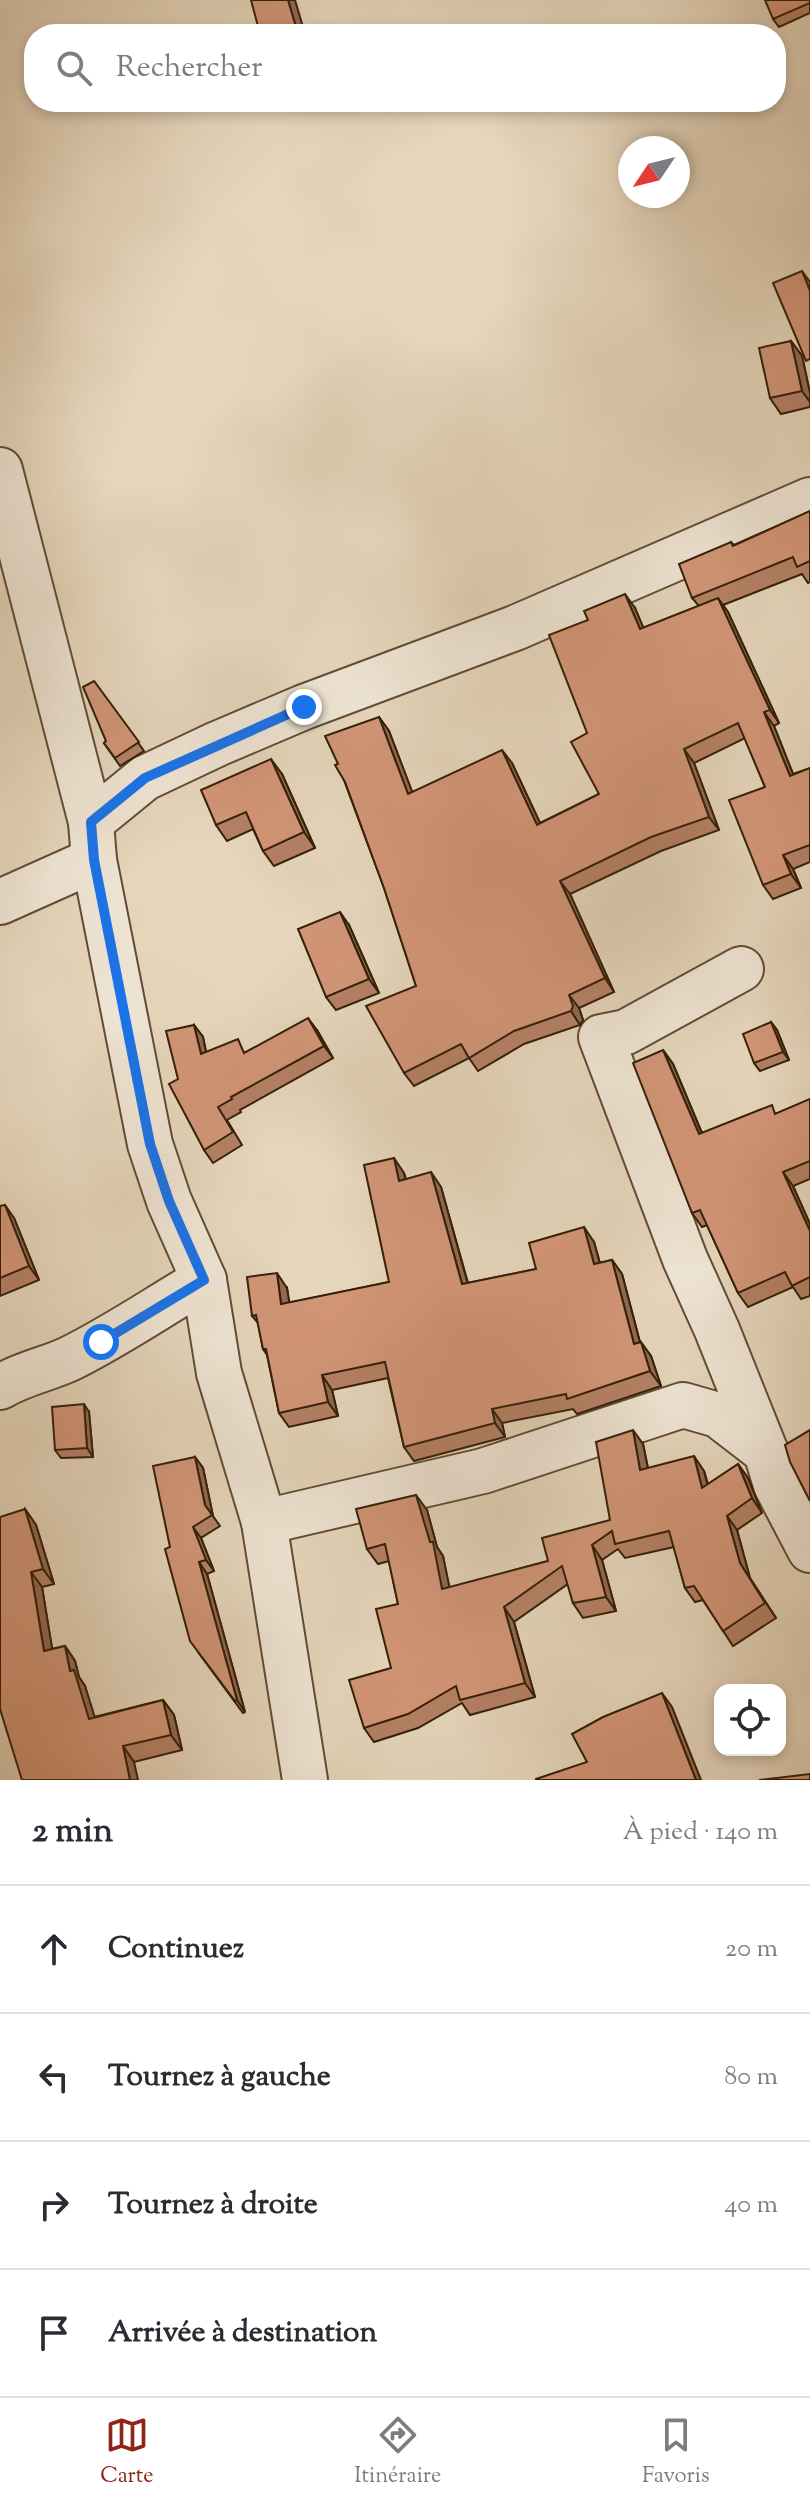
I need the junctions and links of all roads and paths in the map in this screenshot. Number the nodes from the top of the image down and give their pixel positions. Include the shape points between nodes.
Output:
1 (0, 470) edge
2 (810, 500) edge
3 (93, 841) junction
4 (0, 902) edge
5 (741, 969) dead end
6 (204, 1280) junction
7 (0, 1387) edge
8 (766, 1452) junction
9 (264, 1522) junction
10 (810, 1550) edge
11 (305, 1780) edge

1 - 3 street
2 - 3 street via 515,628 304,707 145,778
3 - 4 street
3 - 6 street via 150,1144
5 - 8 street via 626,1032 601,1037 679,1246
6 - 7 street via 77,1354
6 - 9 street via 219,1373
8 - 9 street via 718,1415 683,1405 483,1471
8 - 10 street via 776,1485
9 - 11 street

